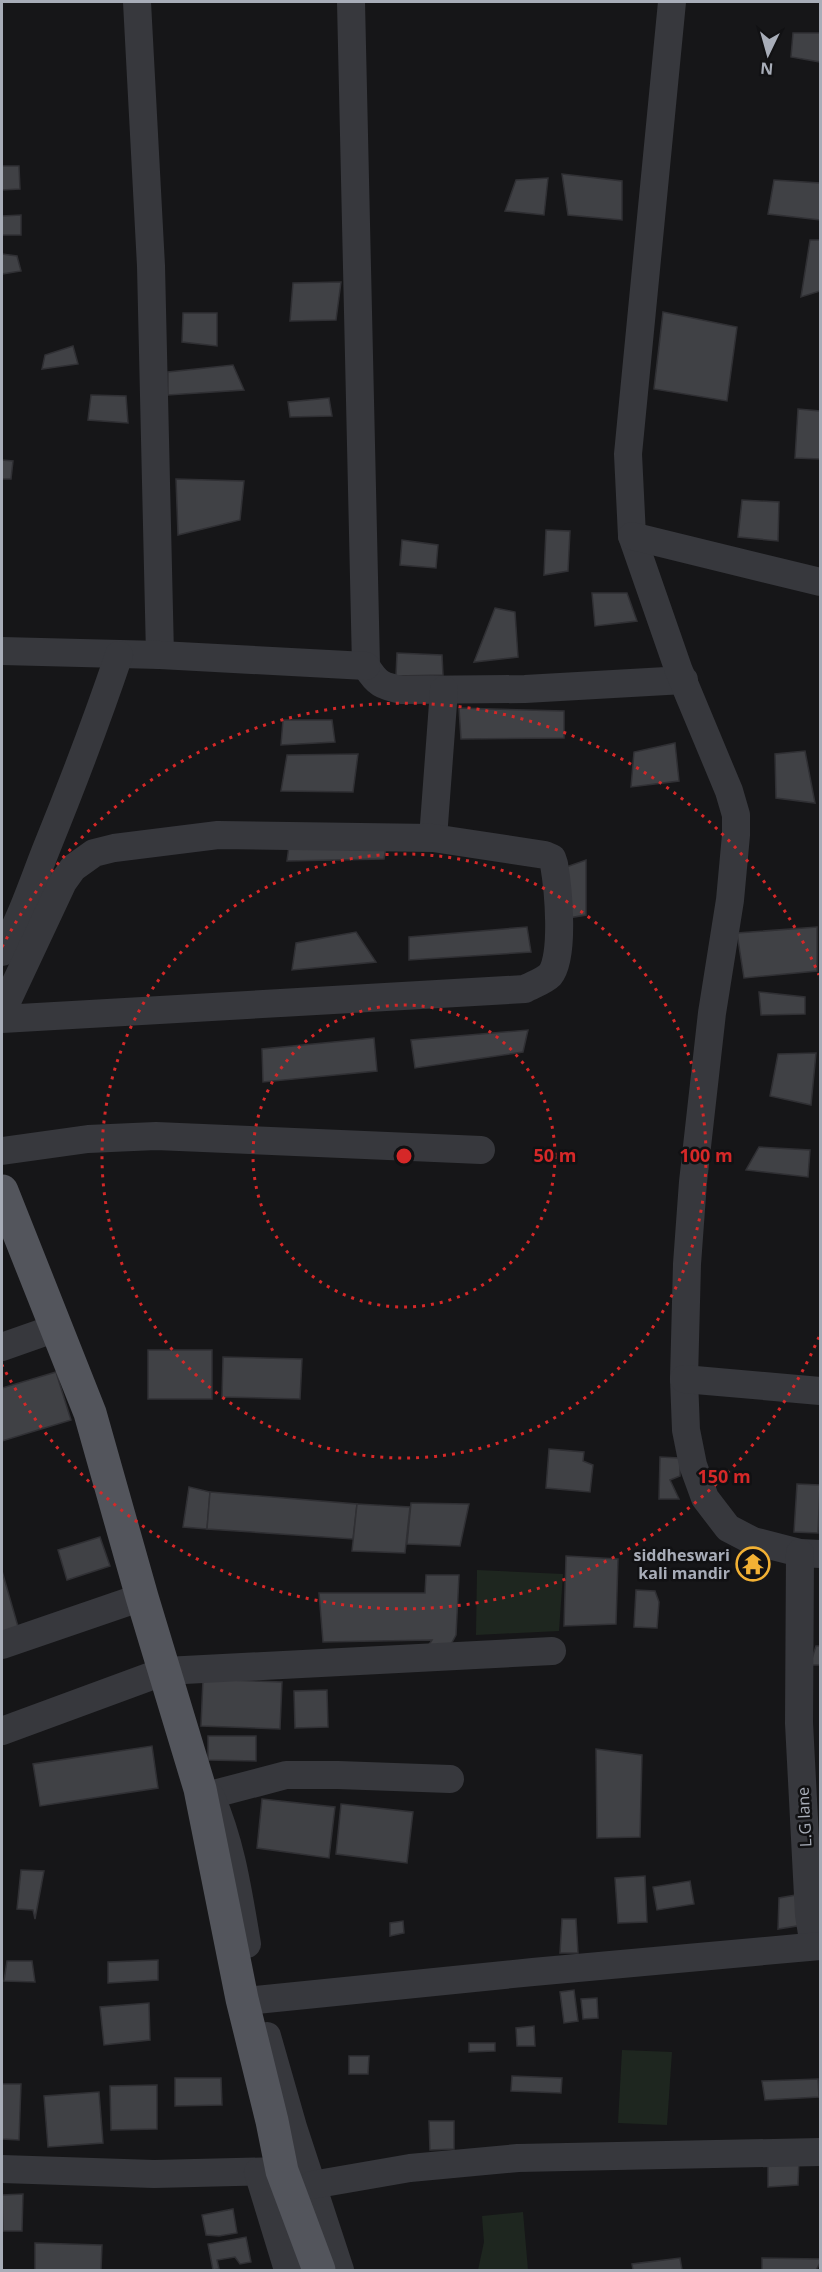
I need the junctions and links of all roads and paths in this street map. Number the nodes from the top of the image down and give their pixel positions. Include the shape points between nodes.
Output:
1 (137, 2) edge
2 (351, 2) edge
3 (672, 2) edge
4 (632, 536) junction
5 (820, 582) edge
6 (2, 651) edge
7 (119, 654) junction
8 (160, 655) junction
9 (366, 666) junction
10 (684, 680) junction
11 (444, 690) junction
12 (433, 838) junction
13 (2, 952) edge
14 (2, 1012) edge
15 (2, 1019) edge
16 (481, 1150) dead end
17 (2, 1151) edge
18 (2, 1191) edge
19 (56, 1328) junction
20 (2, 1347) edge
21 (684, 1379) junction
22 (820, 1391) edge
23 (810, 1554) edge
24 (142, 1597) junction
25 (2, 1646) edge
26 (552, 1651) dead end
27 (165, 1671) junction
28 (2, 1731) edge
29 (450, 1779) dead end
30 (205, 1792) junction
31 (817, 1946) edge
32 (249, 1999) junction
33 (820, 2152) edge
34 (2, 2169) edge
35 (270, 2172) junction
36 (312, 2185) junction
37 (315, 2256) edge
38 (288, 2271) edge
39 (340, 2271) edge

1 - 8 street via 151,266
2 - 9 street
3 - 4 street via 628,454
4 - 5 street
4 - 10 street
6 - 7 street
7 - 8 street
7 - 13 street via 78,770
8 - 9 street
9 - 11 street via 375,681 387,687
10 - 11 street
10 - 21 street via 729,791 736,815 736,835 693,1182
11 - 12 street
12 - 14 street via 218,835 94,853 73,868 63,882
12 - 15 street via 552,858 559,944 549,976 525,989
16 - 17 street via 156,1136 88,1139
18 - 19 main road
19 - 20 street
19 - 24 main road via 90,1413
21 - 22 street
21 - 23 street via 693,1465 705,1498 728,1528 753,1541
23 - 31 street, L.G lane via 799,1724 809,1915
24 - 25 street
24 - 27 main road
26 - 27 street
27 - 28 street
27 - 30 main road
29 - 30 street via 286,1775
30 - 32 main road
31 - 32 street
32 - 35 main road via 272,2121
32 - 36 street
33 - 36 street via 518,2158 410,2168
34 - 35 street via 154,2174
35 - 37 main road
35 - 38 street
36 - 39 street

